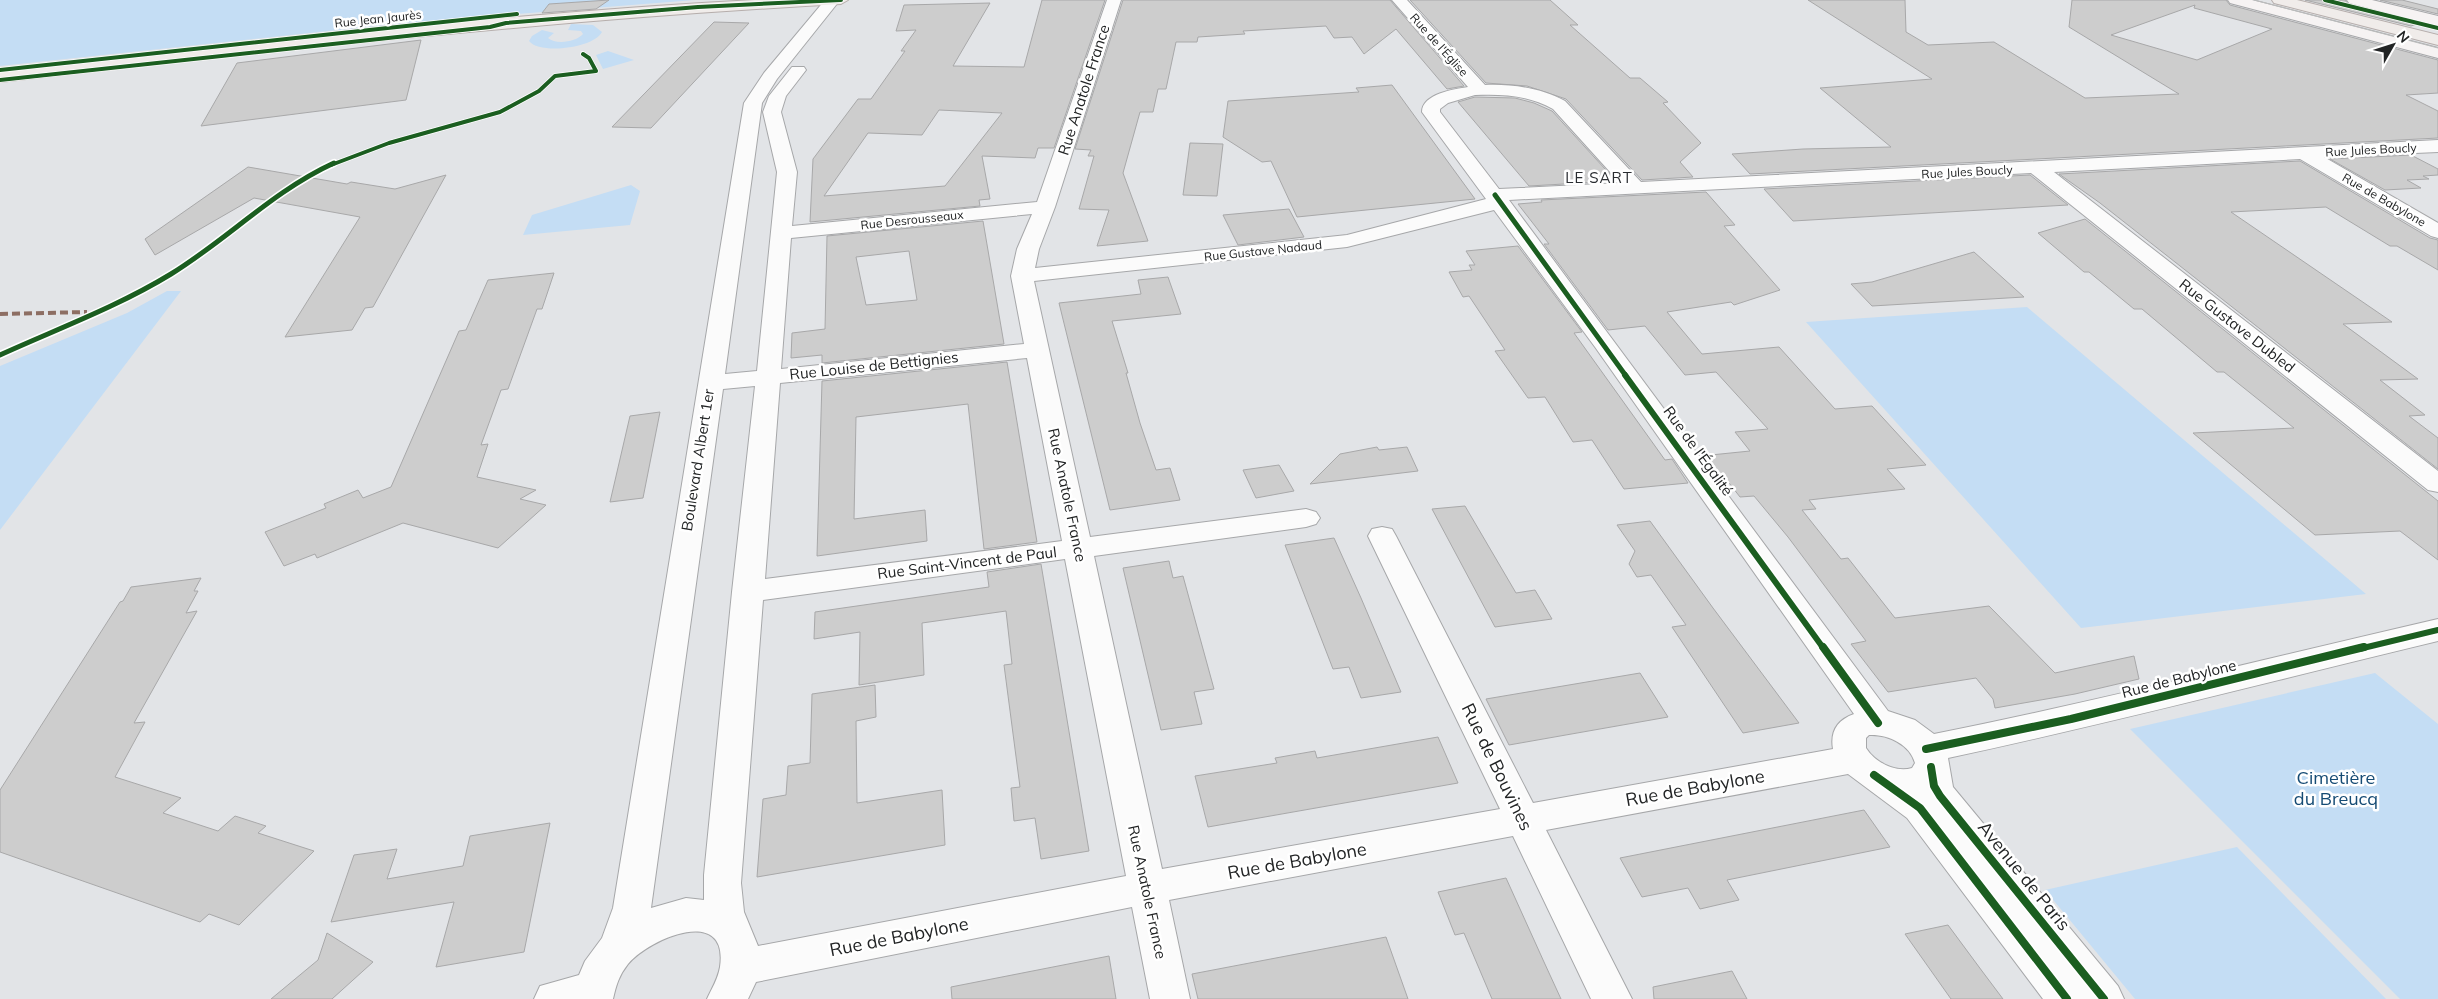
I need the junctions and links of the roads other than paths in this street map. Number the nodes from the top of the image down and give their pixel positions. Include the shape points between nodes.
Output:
1 (760, 0) edge
2 (833, 0) edge
3 (840, 0) edge
4 (851, 0) edge
5 (1114, 0) edge
6 (1399, 0) edge
7 (2235, 0) edge
8 (2279, 0) edge
9 (2287, 0) edge
10 (2299, 0) edge
11 (2309, 0) edge
12 (2354, 0) edge
13 (2438, 21) edge
14 (2438, 34) edge
15 (2438, 40) edge
16 (2438, 53) edge
17 (0, 73) edge
18 (0, 77) edge
19 (1480, 90) junction
20 (2438, 146) edge
21 (2304, 153) junction
22 (2037, 168) junction
23 (1636, 188) junction
24 (1497, 199) junction
25 (1045, 207) junction
26 (2438, 232) edge
27 (780, 233) junction
28 (1022, 276) junction
29 (1037, 350) junction
30 (766, 377) junction
31 (710, 383) junction
32 (2438, 484) edge
33 (1306, 518) dead end
34 (1382, 536) dead end
35 (1078, 548) junction
36 (747, 592) junction
37 (2438, 630) edge
38 (1878, 723) junction
39 (1929, 758) junction
40 (1865, 767) junction
41 (1524, 820) junction
42 (1146, 889) junction
43 (619, 946) junction
44 (733, 967) edge
45 (594, 994) edge
46 (554, 999) edge
47 (1170, 999) edge
48 (1612, 999) edge
49 (2067, 999) edge
50 (2104, 999) edge

1 - 17 main road, Rue Jean Jaurès via 486,19
2 - 3 main road, Rue Jean Jaurès
2 - 18 main road, Rue Jean Jaurès via 674,9 382,34
2 - 31 street, Boulevard Albert 1er via 757,93 753,103
4 - 27 street via 773,105 774,123 787,161
5 - 25 street, Rue Anatole France
6 - 19 street, Rue de l'Église
7 - 16 street
8 - 15 main road
9 - 15 main road
10 - 14 main road
11 - 14 main road
12 - 13 street
19 - 23 street via 1526,94 1555,103
19 - 24 street, Rue de l'Égalité via 1442,99 1430,110
20 - 21 street, Rue Jules Boucly
21 - 22 street, Rue Jules Boucly
21 - 26 street, Rue de Babylone
22 - 23 street, Rue Jules Boucly
22 - 32 street, Rue Gustave Dubled
23 - 24 street, Rue Jules Boucly
24 - 28 street, Rue Gustave Nadaud via 1347,241
24 - 38 street, Rue de l'Égalité
25 - 27 street, Rue Desrousseaux
25 - 28 street, Rue Anatole France via 1028,249
27 - 30 street
28 - 29 street, Rue Anatole France
29 - 30 street, Rue Louise de Bettignies
29 - 35 street, Rue Anatole France
30 - 31 street, Rue Louise de Bettignies
30 - 36 street
31 - 43 street, Boulevard Albert 1er via 638,880
33 - 35 street, Rue Saint-Vincent de Paul
34 - 41 street, Rue de Bouvines
35 - 36 street, Rue Saint-Vincent de Paul
35 - 42 street, Rue Anatole France
36 - 44 street via 722,875 723,909
37 - 39 street, Rue de Babylone via 2187,689
38 - 39 street via 1908,732
38 - 40 street via 1862,724 1849,734 1848,746
39 - 40 street via 1925,777 1911,783 1893,782
39 - 50 street, Avenue de Paris via 1934,786 1940,796
40 - 41 street, Rue de Babylone
40 - 49 street via 1920,808
41 - 42 street, Rue de Babylone
41 - 48 street, Rue de Bouvines
42 - 44 street, Rue de Babylone
42 - 47 street, Rue Anatole France
43 - 44 street via 652,924 681,916 698,916 714,920
43 - 45 street via 601,970
45 - 46 street

